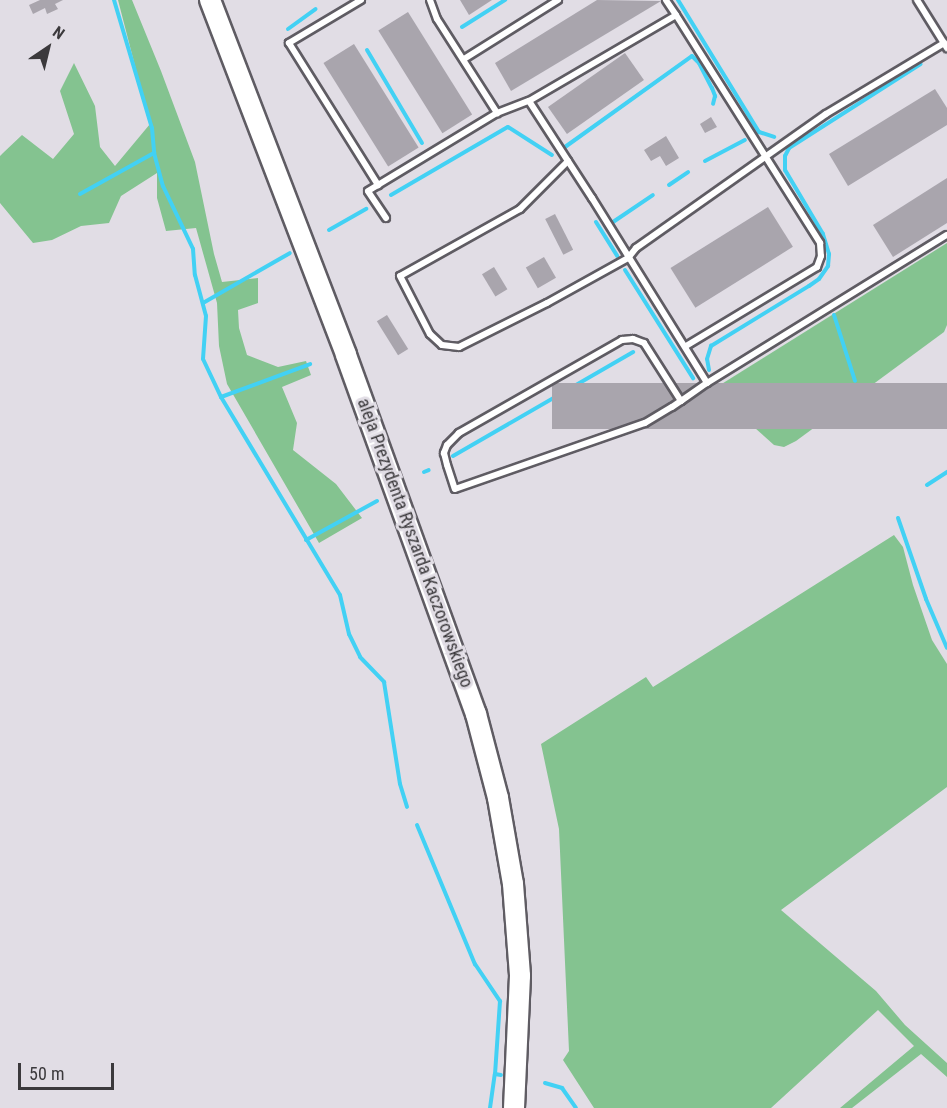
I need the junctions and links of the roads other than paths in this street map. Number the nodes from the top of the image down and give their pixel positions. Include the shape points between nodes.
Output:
1 (210, 0) edge
2 (362, 0) edge
3 (430, 0) edge
4 (558, 0) edge
5 (666, 0) edge
6 (917, 0) edge
7 (676, 15) junction
8 (946, 45) edge
9 (464, 59) junction
10 (529, 102) junction
11 (497, 114) junction
12 (766, 156) junction
13 (568, 161) junction
14 (378, 185) junction
15 (386, 218) dead end
16 (947, 235) edge
17 (628, 258) junction
18 (686, 346) junction
19 (707, 383) junction
20 (681, 401) junction
21 (514, 1108) edge

1 - 21 main road, aleja Prezydenta Ryszarda Kaczorowskiego via 354,377 476,714 498,798 513,884 520,976
2 - 14 lane via 289,43
3 - 9 lane via 436,19
4 - 9 lane
5 - 7 lane
6 - 8 lane
7 - 10 lane
7 - 12 lane
8 - 12 lane via 826,114
9 - 11 lane
10 - 11 lane
10 - 13 lane
11 - 14 lane
12 - 17 lane via 636,248
12 - 18 lane via 820,243 817,267
13 - 17 lane
13 - 17 lane via 519,209 400,276 430,334 442,345 459,347
14 - 15 lane via 368,190
16 - 19 lane
17 - 18 lane
18 - 19 lane
19 - 20 lane
20 - 20 lane via 645,423 455,489 444,453 459,434 622,340 644,343

